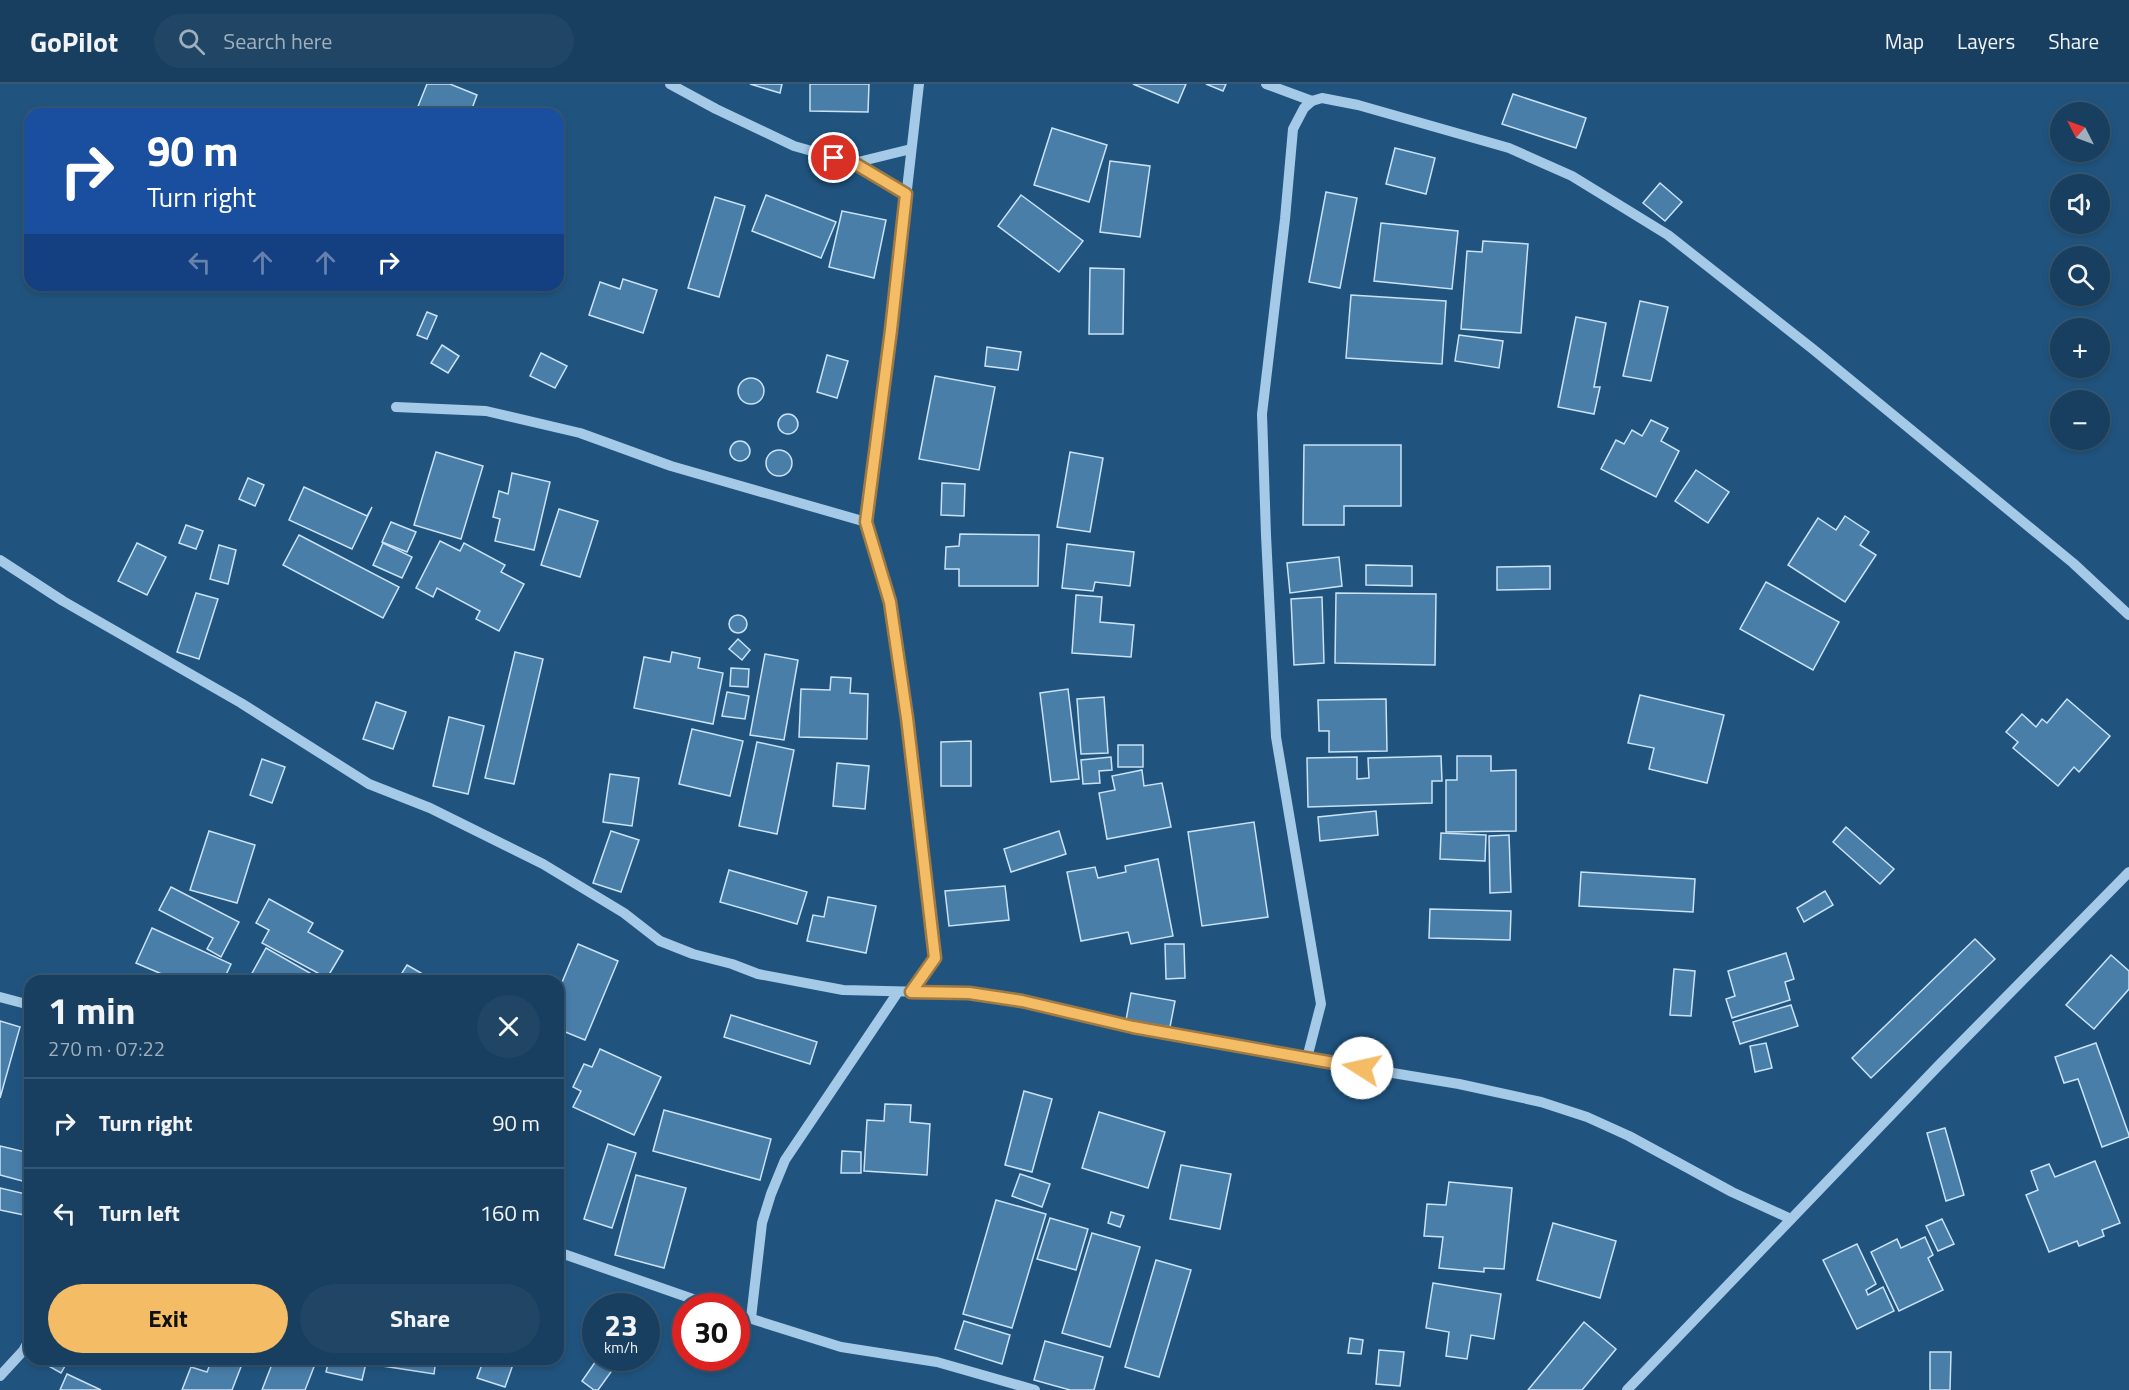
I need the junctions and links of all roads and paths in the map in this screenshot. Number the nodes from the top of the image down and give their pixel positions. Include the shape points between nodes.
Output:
1 (670, 84) edge
2 (919, 84) edge
3 (1266, 84) edge
4 (1312, 101) junction
5 (911, 149) junction
6 (854, 163) junction
7 (906, 194) junction
8 (396, 407) dead end
9 (866, 522) junction
10 (0, 560) edge
11 (2129, 615) edge
12 (2129, 872) edge
13 (898, 992) junction
14 (911, 992) junction
15 (0, 997) edge
16 (24, 1003) edge
17 (1307, 1058) junction
18 (1791, 1219) junction
19 (564, 1254) edge
20 (676, 1293) edge
21 (751, 1318) joint
22 (24, 1348) edge
23 (0, 1376) edge
24 (1035, 1390) edge
25 (1627, 1390) edge

1 - 6 street via 794,146
2 - 5 street
3 - 4 street
4 - 11 street via 1322,98 1358,105 1509,148 1572,176 1668,235 1935,448
4 - 17 street via 1293,129 1262,414 1276,737 1321,1004
5 - 6 street
5 - 7 street
6 - 7 street
7 - 9 street
8 - 9 street via 486,411 580,433 671,466
9 - 14 street via 890,602 935,958
10 - 13 street via 369,784 430,808 543,864 624,913 660,941 758,974 843,990
12 - 18 street
13 - 14 street
13 - 21 street via 785,1160 762,1223
14 - 17 street via 969,993 1022,1001 1112,1023
15 - 16 street
17 - 18 street via 1459,1084 1541,1102 1587,1117
18 - 25 street
19 - 20 street
21 - 24 street via 841,1347 937,1362
22 - 23 street

